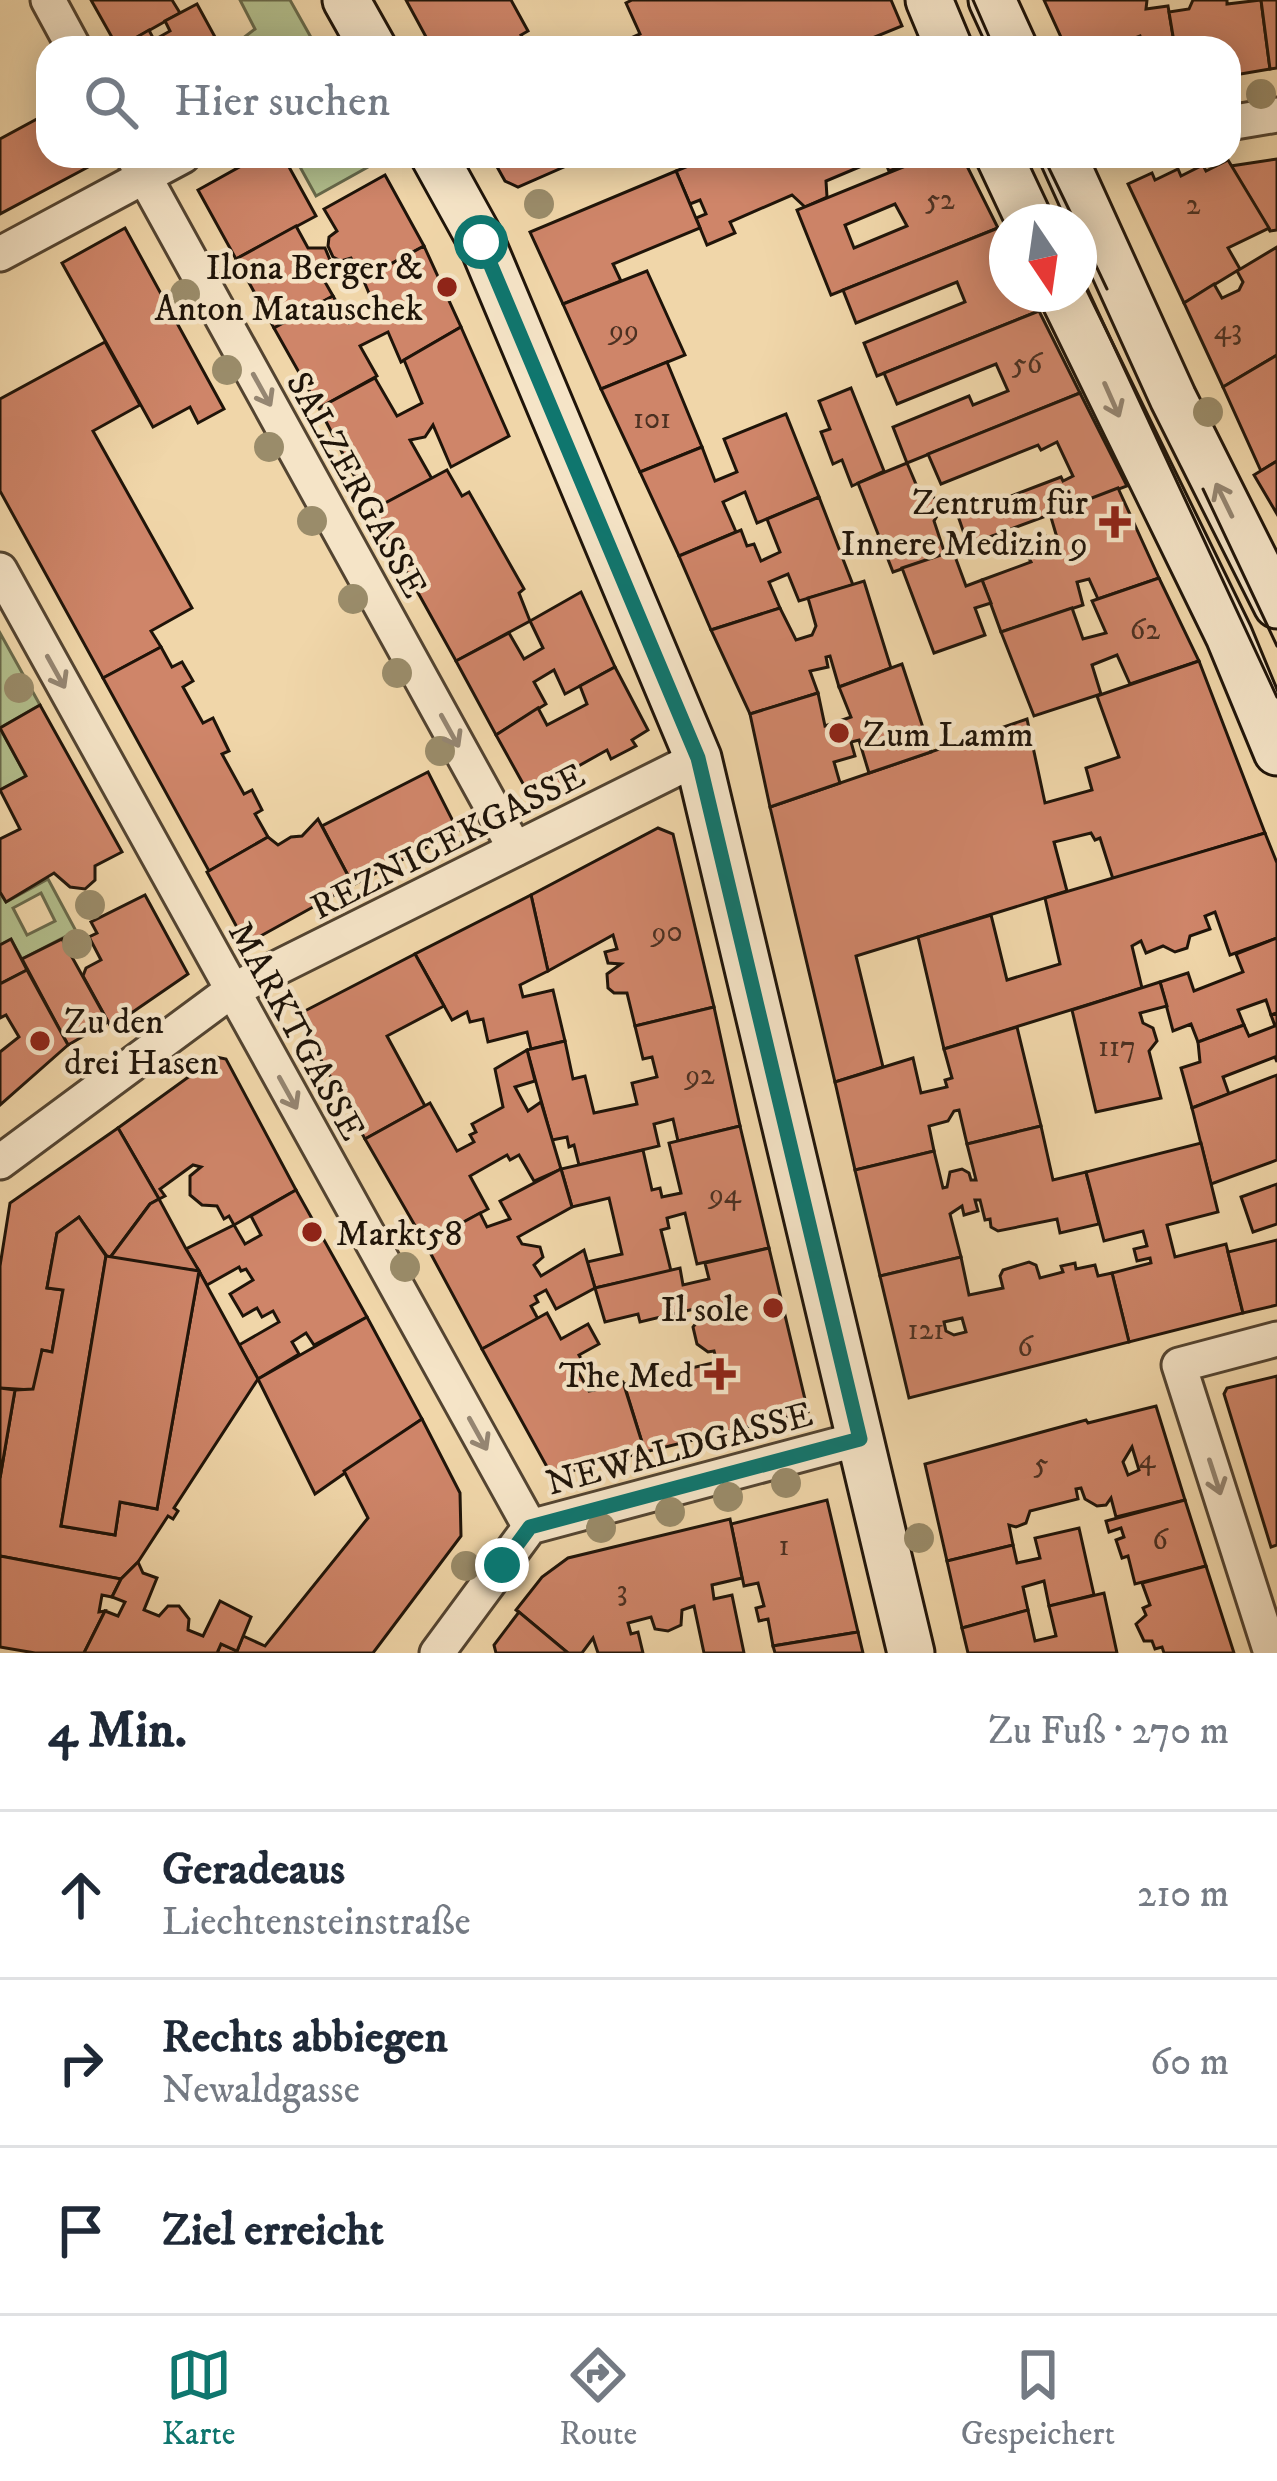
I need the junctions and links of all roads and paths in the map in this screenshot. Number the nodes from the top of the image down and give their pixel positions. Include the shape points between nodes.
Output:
1 (47, 0) edge
2 (346, 0) edge
3 (929, 0) edge
4 (992, 0) edge
5 (67, 36) edge
6 (366, 36) edge
7 (945, 36) edge
8 (1008, 36) edge
9 (1277, 116) edge
10 (1241, 121) edge
11 (136, 168) edge
12 (140, 168) edge
13 (441, 168) edge
14 (1006, 168) edge
15 (1068, 168) edge
16 (1022, 204) edge
17 (0, 254) edge
18 (1071, 312) edge
19 (0, 570) edge
20 (1277, 604) edge
21 (1277, 618) edge
22 (1229, 636) junction
23 (1277, 752) edge
24 (698, 758) junction
25 (515, 849) junction
26 (231, 991) junction
27 (0, 1162) edge
28 (1277, 1339) edge
29 (860, 1439) junction
30 (530, 1527) junction
31 (437, 1653) edge
32 (910, 1653) edge
33 (1271, 1653) edge

1 - 5 street
2 - 6 street
3 - 7 street
4 - 8 street
9 - 10 street
11 - 17 street
12 -> 25 street, SALZERGASSE
13 - 24 street via 481,242
14 - 16 street
20 -> 15 street
18 -> 22 street
19 -> 26 street, MARKTGASSE
21 - 22 street
22 - 23 street
24 - 25 street, REZNICEKGASSE
24 - 29 street
25 - 26 street, REZNICEKGASSE
26 - 27 street, REZNICEKGASSE
26 -> 30 street, MARKTGASSE
28 -> 33 street via 1179,1365
29 - 30 street, NEWALDGASSE
29 - 32 street
30 - 31 street, NEWALDGASSE

